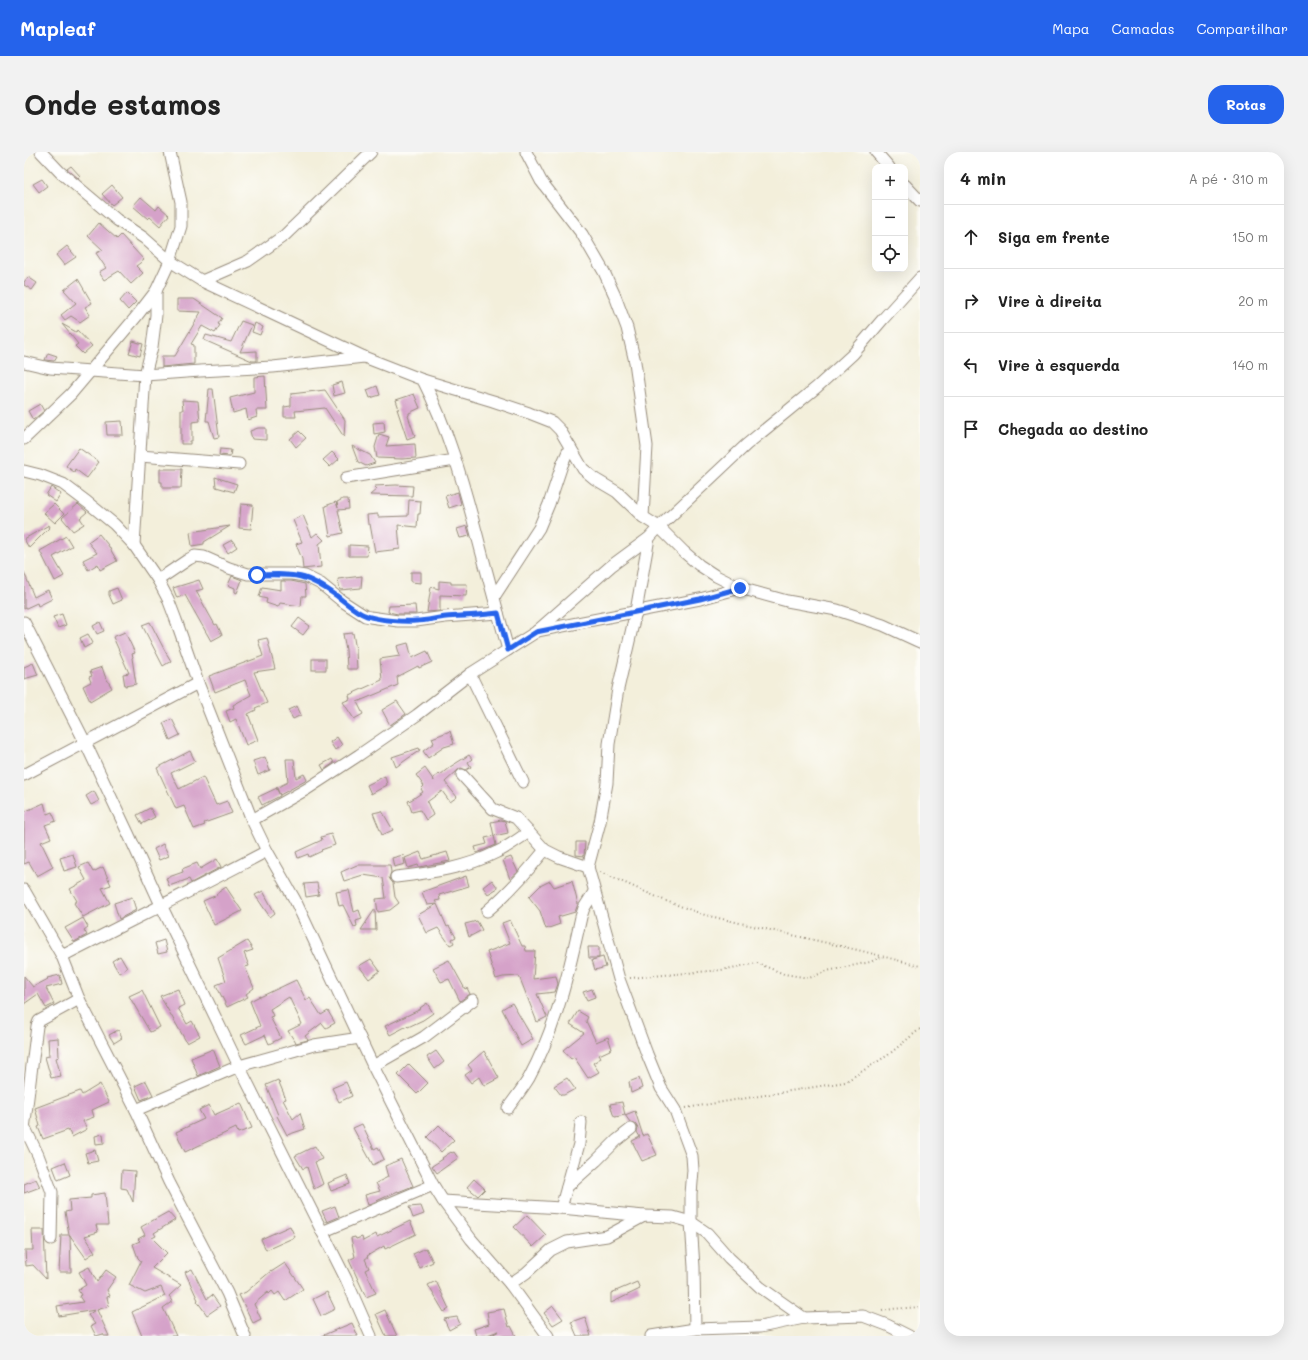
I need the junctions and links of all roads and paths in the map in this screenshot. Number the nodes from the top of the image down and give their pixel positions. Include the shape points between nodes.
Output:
1 (41, 152) edge
2 (170, 152) edge
3 (371, 152) edge
4 (526, 152) edge
5 (876, 152) edge
6 (886, 164) edge
7 (908, 187) edge
8 (920, 201) edge
9 (170, 261) junction
10 (920, 278) edge
11 (202, 281) junction
12 (156, 291) junction
13 (364, 357) junction
14 (24, 362) edge
15 (91, 371) junction
16 (145, 375) junction
17 (423, 380) junction
18 (24, 439) edge
19 (570, 447) junction
20 (140, 456) junction
21 (456, 460) junction
22 (239, 464) dead end
23 (24, 471) edge
24 (346, 478) dead end
25 (643, 516) junction
26 (659, 527) junction
27 (649, 538) junction
28 (134, 545) junction
29 (158, 580) junction
30 (740, 588) junction
31 (494, 597) junction
32 (636, 611) junction
33 (498, 613) junction
34 (24, 622) edge
35 (536, 632) junction
36 (920, 642) edge
37 (508, 650) junction
38 (470, 674) junction
39 (198, 683) junction
40 (85, 742) junction
41 (24, 775) edge
42 (462, 775) dead end
43 (523, 782) dead end
44 (252, 820) junction
45 (529, 832) junction
46 (545, 850) junction
47 (267, 851) junction
48 (588, 867) junction
49 (396, 877) dead end
50 (24, 890) edge
51 (594, 892) junction
52 (161, 905) junction
53 (487, 911) dead end
54 (62, 956) junction
55 (882, 956) junction
56 (920, 966) edge
57 (619, 979) junction
58 (80, 999) junction
59 (473, 1000) dead end
60 (920, 1029) edge
61 (360, 1038) junction
62 (240, 1066) junction
63 (373, 1066) junction
64 (508, 1108) dead end
65 (136, 1110) junction
66 (675, 1110) junction
67 (581, 1122) dead end
68 (24, 1128) edge
69 (631, 1128) dead end
70 (433, 1185) junction
71 (566, 1188) junction
72 (443, 1201) junction
73 (561, 1208) junction
74 (644, 1216) junction
75 (691, 1222) junction
76 (322, 1232) junction
77 (51, 1239) dead end
78 (510, 1284) junction
79 (920, 1307) edge
80 (863, 1316) junction
81 (804, 1318) junction
82 (695, 1329) junction
83 (245, 1336) edge
84 (371, 1336) edge
85 (548, 1336) edge
86 (651, 1336) edge
87 (909, 1336) edge

1 - 9 street via 60,172
2 - 9 street via 181,202 181,226
3 - 11 street via 285,235 248,261
4 - 25 street via 541,181 582,234 604,272 627,328 636,369 647,446
5 - 6 street
7 - 8 street
9 - 11 street
9 - 12 street
10 - 26 street via 853,354 746,446
11 - 13 street
12 - 15 street
12 - 16 street via 152,347
13 - 16 street via 281,366
13 - 17 street
14 - 15 street via 50,368
15 - 16 street
15 - 18 street
16 - 20 street
17 - 19 street via 552,422
17 - 21 street
19 - 25 street via 584,469 617,492
19 - 31 street via 539,528
20 - 22 street
20 - 28 street
21 - 24 street
21 - 31 street
23 - 28 street via 63,484 114,524
25 - 26 street
26 - 27 street
26 - 30 street via 699,565
27 - 32 street
27 - 35 street via 611,566
28 - 29 street
29 - 33 street via 195,556 248,574 305,576 370,617 416,621
29 - 39 street via 181,632
30 - 32 street via 700,599
30 - 36 street via 787,601 836,610 883,625
31 - 33 street
32 - 35 street
32 - 48 street via 618,689 600,822
33 - 37 street
34 - 40 street
35 - 37 street
37 - 38 street
38 - 43 street
38 - 44 street via 359,755 307,789
39 - 40 street
39 - 44 street
40 - 41 street
40 - 52 street
42 - 45 street via 493,809 516,818
44 - 47 street
45 - 46 street
45 - 49 street via 499,852 474,862 424,874
46 - 48 street
46 - 53 street via 502,899
47 - 52 street
47 - 61 street via 295,900
48 - 51 street
48 - 55 path via 705,915
50 - 54 street
51 - 57 street
51 - 64 street via 581,917 569,971 542,1051 528,1080
52 - 54 street
52 - 62 street
54 - 58 street
55 - 56 path
55 - 57 path via 870,962 827,971 809,978 784,974 757,963 721,970
57 - 66 street via 661,1088
58 - 65 street
58 - 68 street via 39,1021 36,1026
59 - 63 street via 424,1037
60 - 66 path via 888,1055 845,1082
61 - 62 street via 314,1045
61 - 63 street
62 - 65 street
62 - 76 street
63 - 70 street
65 - 83 street via 169,1182 227,1293
66 - 75 street via 692,1156 694,1170
67 - 71 street via 579,1144
68 - 77 street via 38,1155 52,1192
69 - 71 street
70 - 72 street
70 - 76 street
71 - 73 street
72 - 73 street
72 - 78 street via 471,1239
73 - 74 street
74 - 75 street
74 - 78 street via 607,1236 567,1242 551,1250
75 - 81 street via 707,1233 760,1287
75 - 82 street
76 - 84 street
78 - 85 street
79 - 80 path via 892,1308
80 - 81 street
80 - 87 street
81 - 82 street via 760,1327
82 - 86 street

